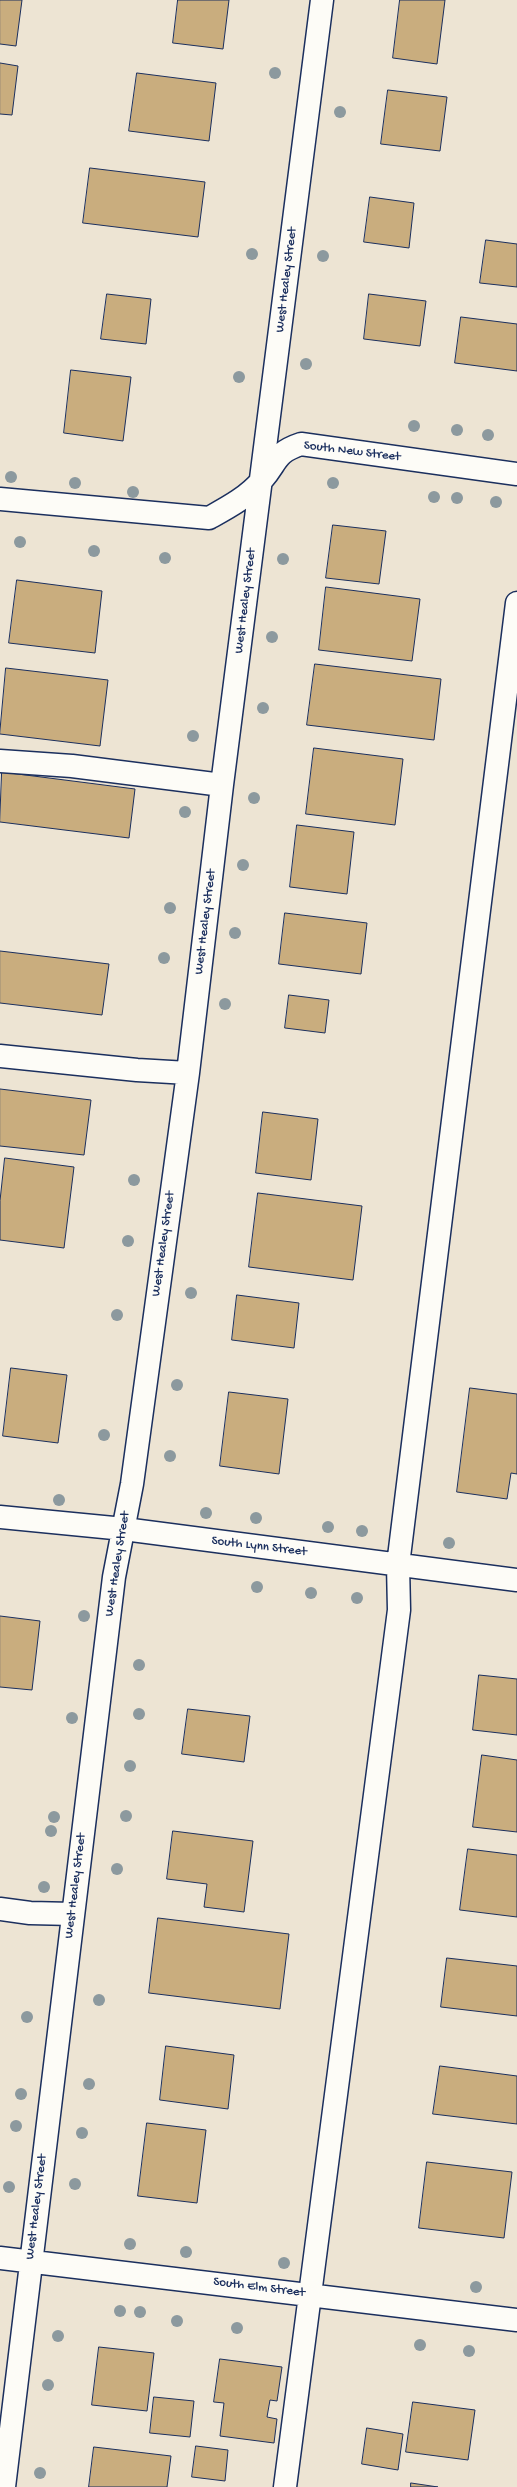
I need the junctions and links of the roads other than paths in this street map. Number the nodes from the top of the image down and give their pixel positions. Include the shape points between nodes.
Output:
1 (322, 0) edge
2 (517, 474) edge
3 (262, 480) junction
4 (0, 499) edge
5 (517, 603) edge
6 (0, 762) edge
7 (222, 784) junction
8 (0, 1056) edge
9 (188, 1073) junction
10 (0, 1517) edge
11 (124, 1529) junction
12 (398, 1565) junction
13 (517, 1580) edge
14 (0, 1909) edge
15 (72, 1914) junction
16 (0, 2258) edge
17 (30, 2261) junction
18 (311, 2294) junction
19 (517, 2320) edge
20 (4, 2487) edge
21 (285, 2487) edge

1 - 3 street, West Healey Street
2 - 3 street, South New Street via 301,444 285,449
3 - 4 street, South New Street via 233,504 209,518
3 - 7 street, West Healey Street
5 - 12 street
6 - 7 street via 72,766
7 - 9 street, West Healey Street
8 - 9 street
9 - 11 street, West Healey Street
10 - 11 street, South Lynn Street
11 - 12 street, South Lynn Street
11 - 15 street, West Healey Street via 114,1577
12 - 13 street, South Lynn Street
12 - 18 street via 399,1610
14 - 15 street
15 - 17 street, West Healey Street
16 - 17 street, South Elm Street
17 - 18 street, South Elm Street
17 - 20 street, West Healey Street
18 - 19 street, South Elm Street
18 - 21 street

